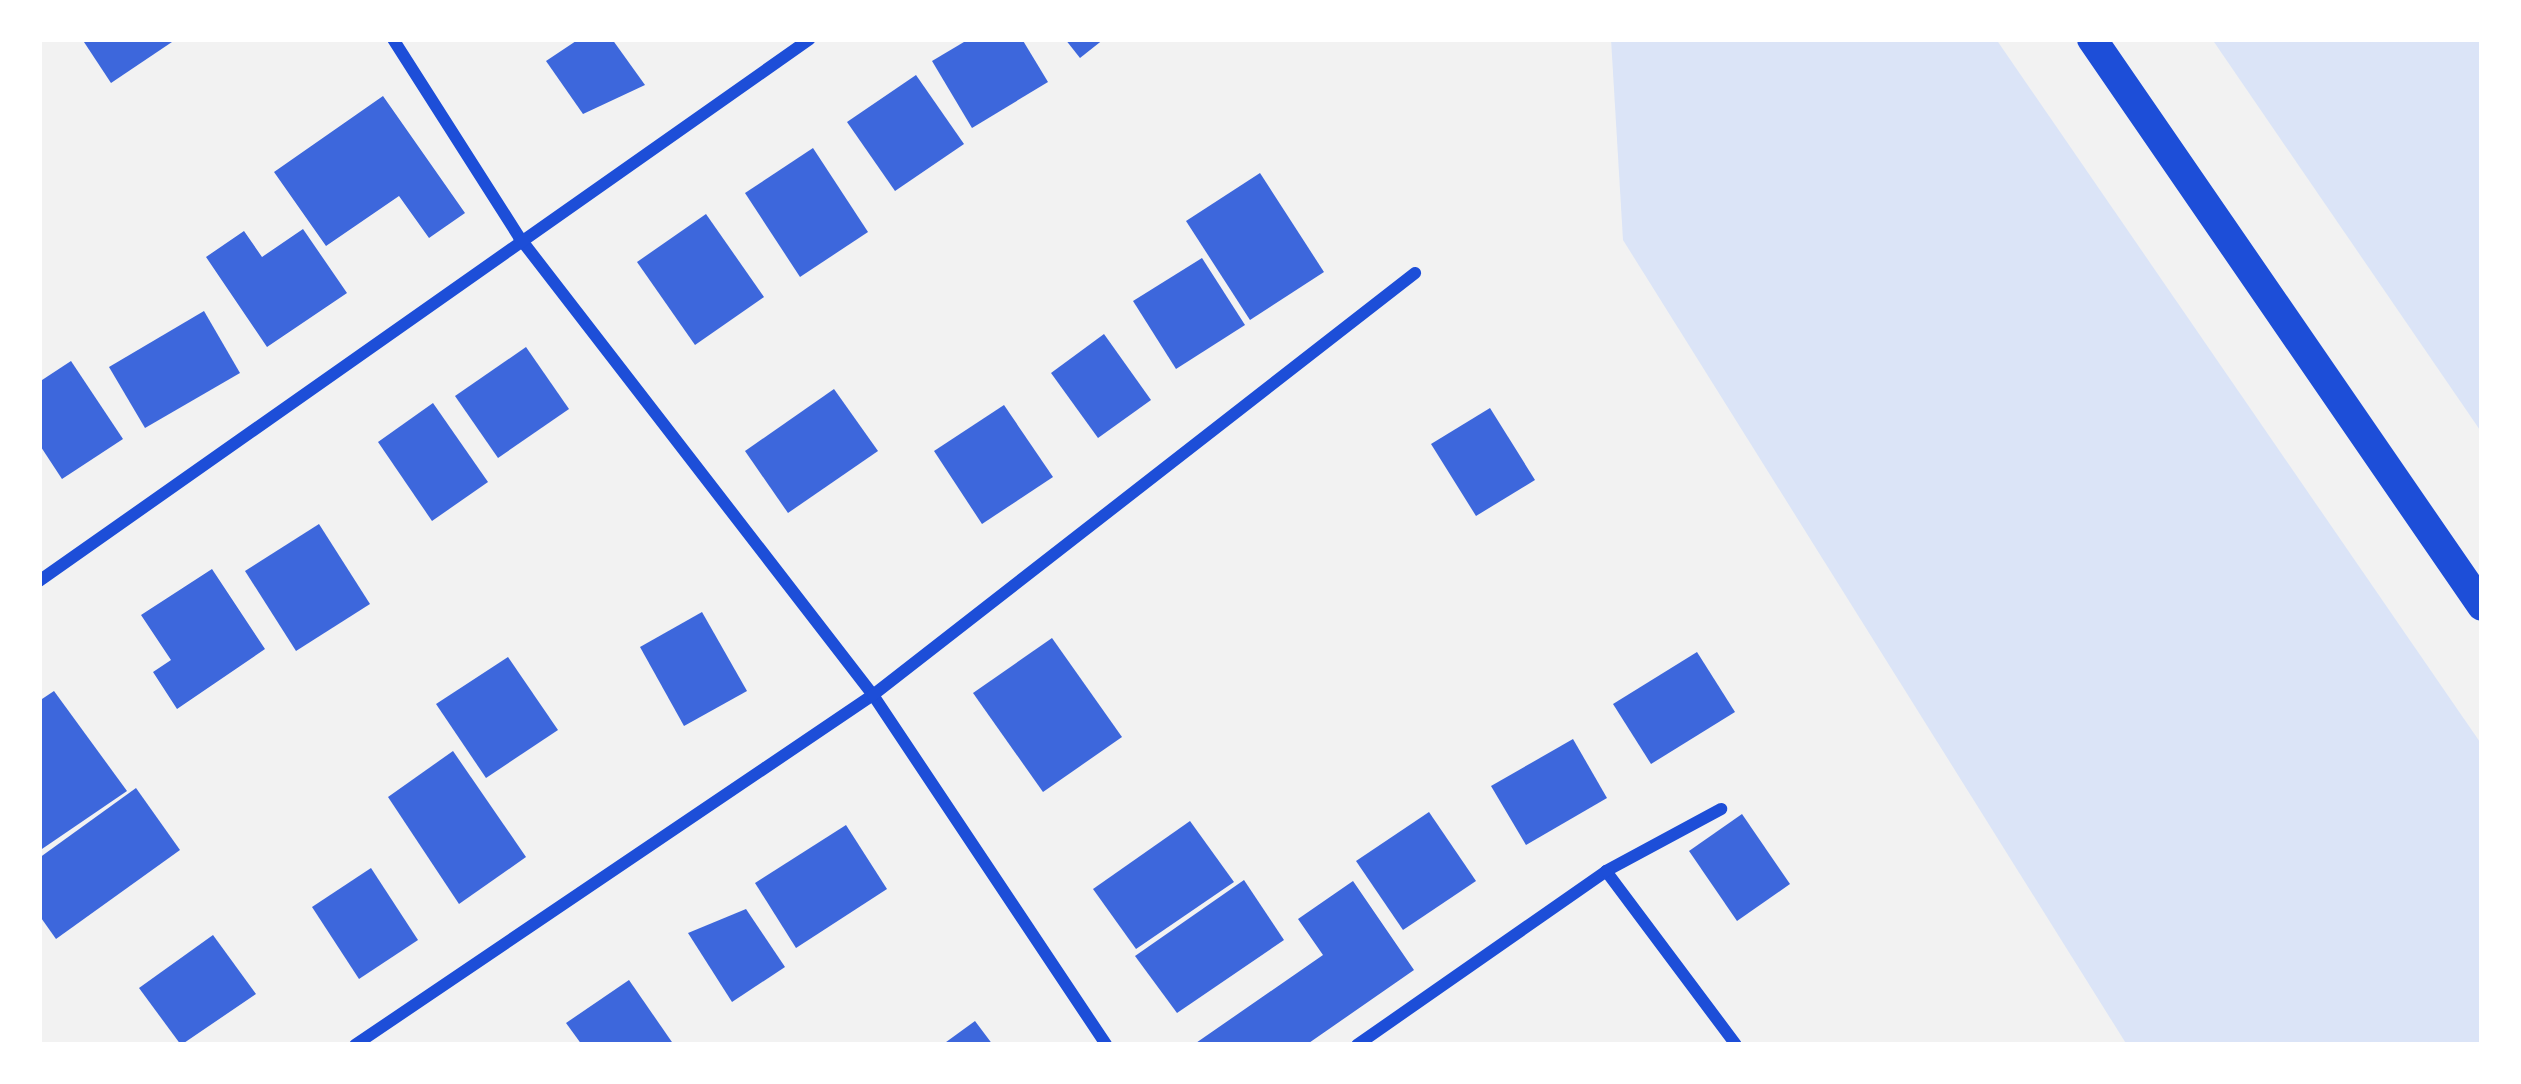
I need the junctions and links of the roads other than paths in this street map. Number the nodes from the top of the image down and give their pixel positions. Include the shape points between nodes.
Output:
1 (393, 39) edge
2 (810, 39) edge
3 (2092, 39) edge
4 (519, 237) junction
5 (1415, 273) dead end
6 (39, 581) edge
7 (2482, 606) edge
8 (873, 695) junction
9 (1721, 809) dead end
10 (1606, 871) junction
11 (355, 1045) edge
12 (1106, 1045) edge
13 (1357, 1045) edge
14 (1736, 1045) edge

1 - 4 street
2 - 4 street
3 - 7 main road
4 - 6 street
4 - 8 street
5 - 8 street
8 - 11 street
8 - 12 street
9 - 10 street
10 - 13 street
10 - 14 street

